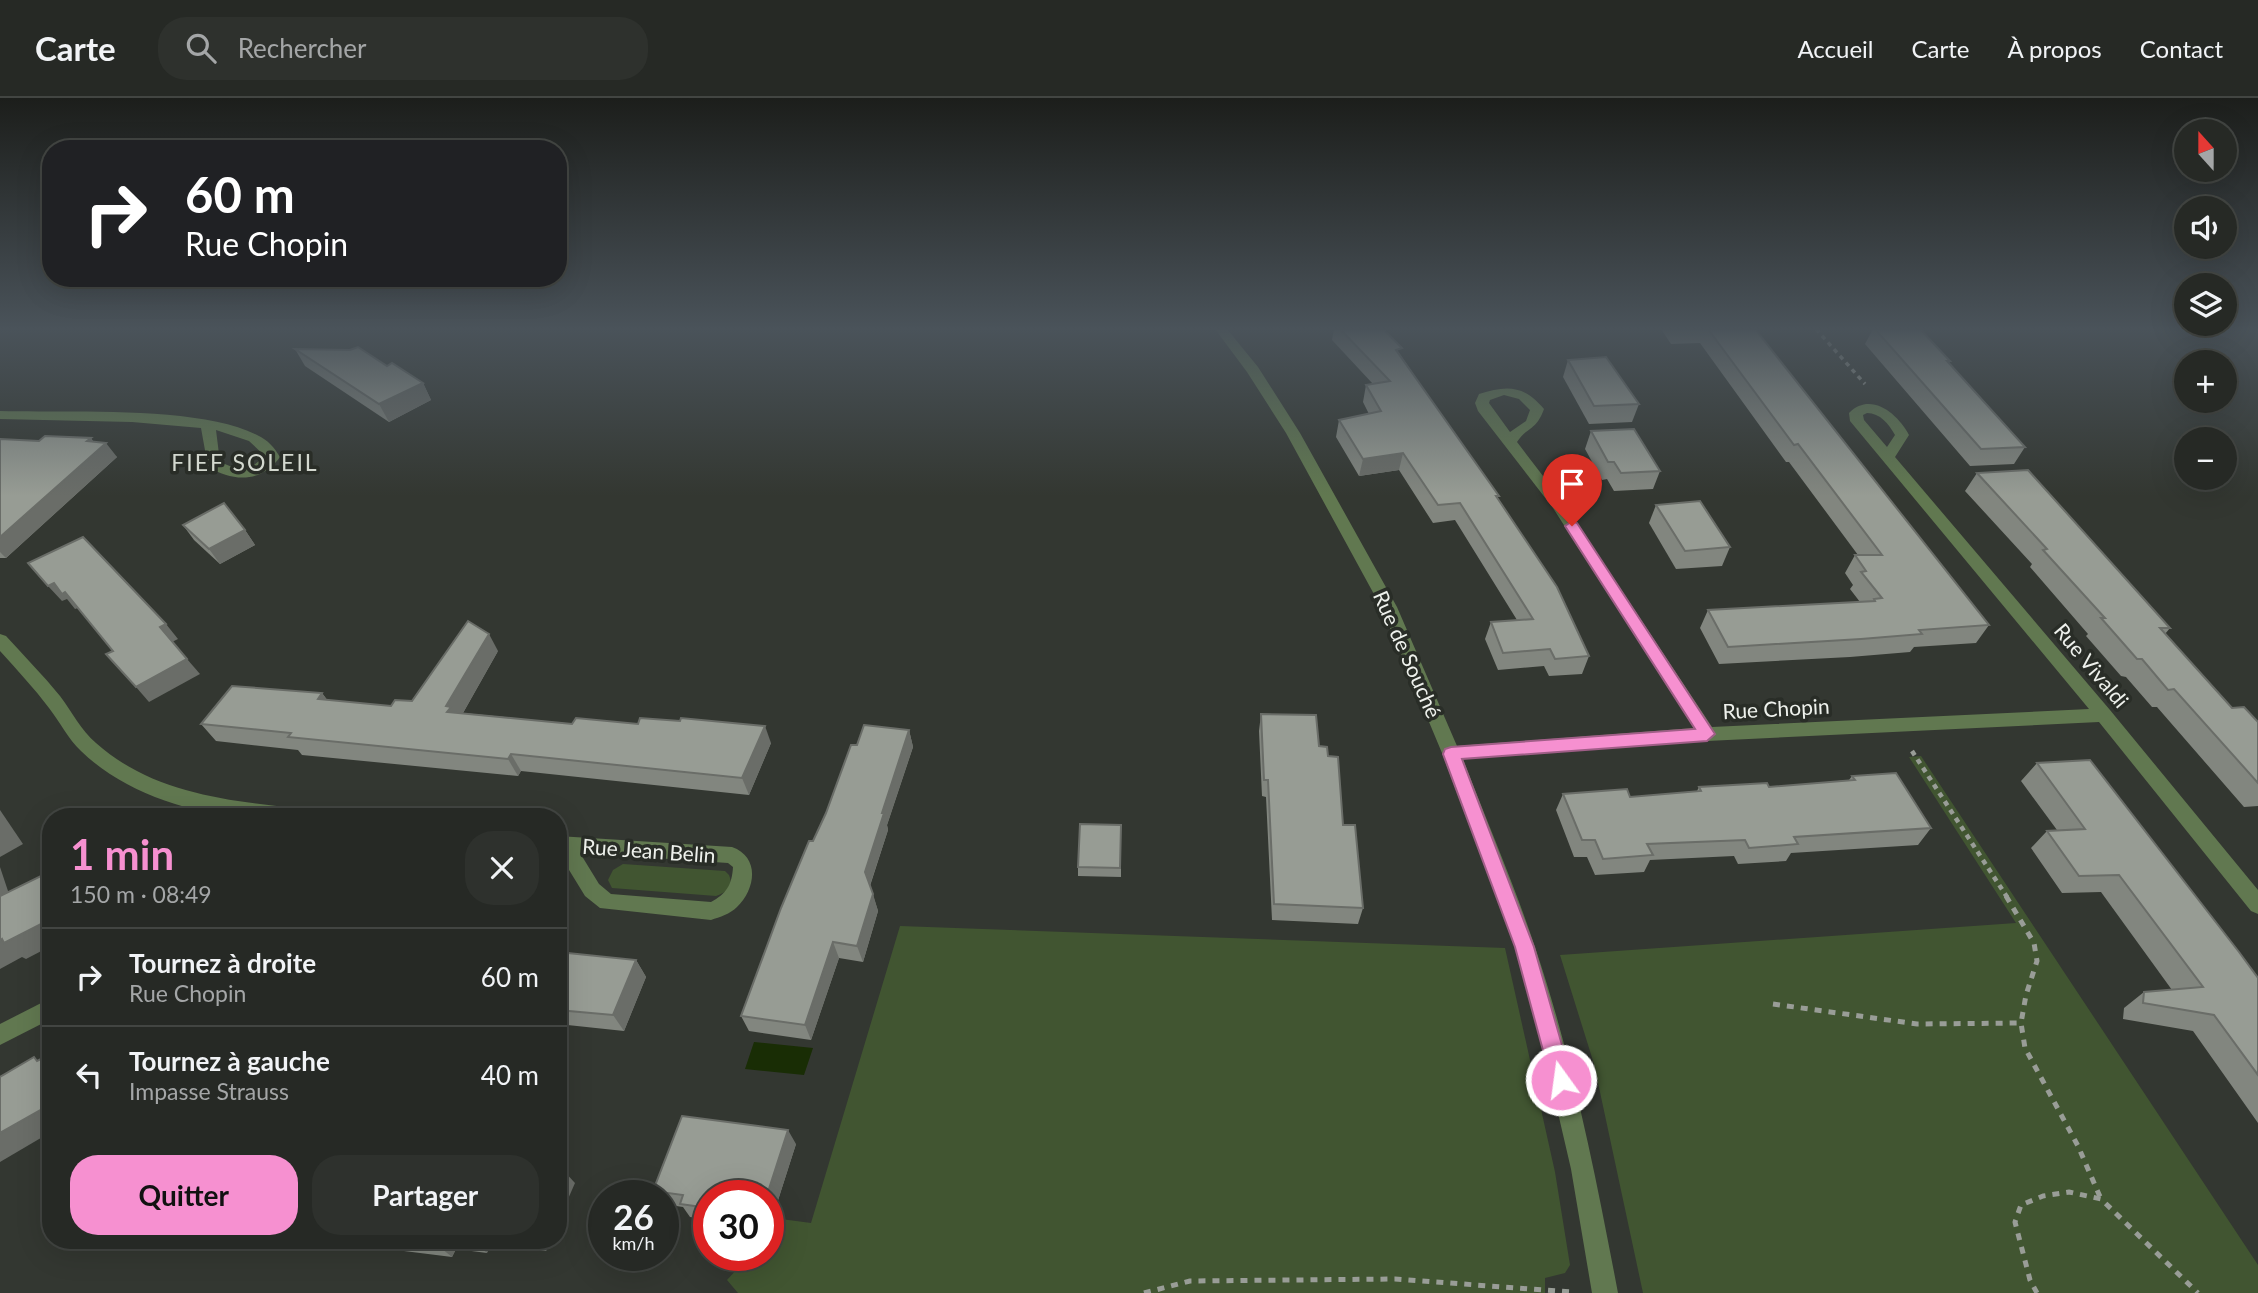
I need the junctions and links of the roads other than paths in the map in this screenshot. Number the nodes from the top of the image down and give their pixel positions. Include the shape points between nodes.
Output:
1 (1263, 385) edge
2 (0, 415) edge
3 (208, 425) junction
4 (1510, 442) dead end
5 (1889, 455) junction
6 (0, 640) edge
7 (2104, 715) junction
8 (1707, 734) junction
9 (1451, 754) junction
10 (217, 808) edge
11 (567, 844) edge
12 (567, 853) edge
13 (2258, 905) edge
14 (42, 1013) edge
15 (0, 1035) edge
16 (1605, 1293) edge

1 - 9 street, Rue de Souché via 1382,595
2 - 3 street
3 - 3 street via 247,435 273,457 249,473 231,474 213,464
4 - 8 street via 1558,505
5 - 5 street, Rue Vivaldi via 1902,435 1891,418 1874,408 1856,413 1857,421
5 - 7 street, Rue Vivaldi
6 - 10 street via 87,746 114,767 151,787
7 - 8 street, Rue Chopin
7 - 13 street, Rue Vivaldi
8 - 9 street, Rue Chopin
9 - 16 street, Rue de Souché via 1532,972 1583,1169
11 - 12 street, Rue Jean Belin via 732,855 743,864 743,876 736,897 711,911 607,902 592,890
14 - 15 street

